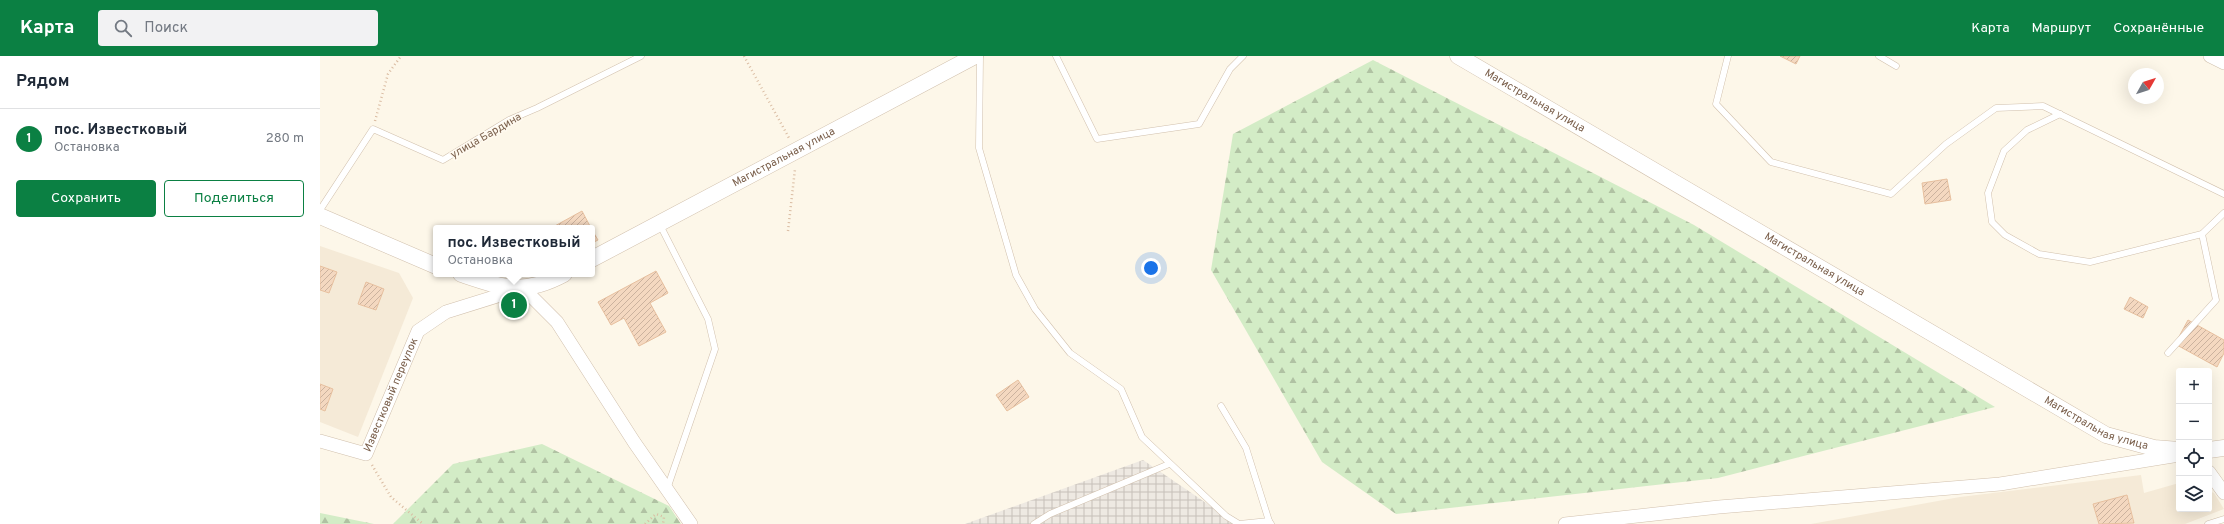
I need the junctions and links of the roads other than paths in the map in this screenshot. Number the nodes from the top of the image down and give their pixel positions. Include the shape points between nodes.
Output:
1 (642, 56) edge
2 (975, 56) edge
3 (980, 56) edge
4 (1056, 56) edge
5 (1243, 56) edge
6 (1458, 56) edge
7 (1728, 56) edge
8 (1879, 56) edge
9 (2210, 56) edge
10 (2224, 63) edge
11 (1896, 66) dead end
12 (2060, 114) junction
13 (2224, 194) edge
14 (320, 210) edge
15 (2224, 213) edge
16 (320, 216) edge
17 (659, 224) junction
18 (2202, 234) junction
19 (595, 257) edge
20 (433, 265) edge
21 (470, 277) edge
22 (558, 277) edge
23 (523, 288) junction
24 (2168, 353) dead end
25 (1221, 406) dead end
26 (320, 441) edge
27 (2224, 448) edge
28 (2176, 450) edge
29 (2212, 450) edge
30 (2176, 455) edge
31 (1169, 464) junction
32 (2212, 476) edge
33 (667, 489) junction
34 (2224, 492) edge
35 (2224, 518) edge
36 (1270, 523) edge
37 (691, 524) edge
38 (1034, 524) edge
39 (1565, 524) edge
40 (2208, 524) edge

1 - 14 lane, улица Бардина via 509,120 443,160 373,129
2 - 17 street, Магистральная улица
3 - 31 lane via 979,148 1016,274 1035,310 1070,353 1121,389 1142,437
4 - 5 lane via 1097,139 1199,124 1230,69
6 - 28 street, Магистральная улица via 2106,435 2154,448
7 - 12 lane via 1716,104 1771,162 1891,194 1946,144 1996,108 2042,106
8 - 11 lane
9 - 10 street
12 - 13 lane
12 - 18 lane via 2027,130 2004,151 1988,193 1992,222 2005,235 2039,254 2090,262
15 - 18 lane
16 - 20 street
17 - 19 street, Магистральная улица
17 - 33 lane via 708,318 715,349
18 - 24 lane via 2216,300
21 - 23 street via 498,286
22 - 23 street via 545,284
23 - 26 street, Известковый переулок via 446,312 418,330 366,454
23 - 33 street via 557,322
25 - 36 lane via 1246,448
27 - 29 street
30 - 39 street via 2000,484 1719,507
31 - 36 lane via 1226,516 1239,524
31 - 38 lane via 1050,514
32 - 34 street
33 - 37 street
35 - 40 lane

